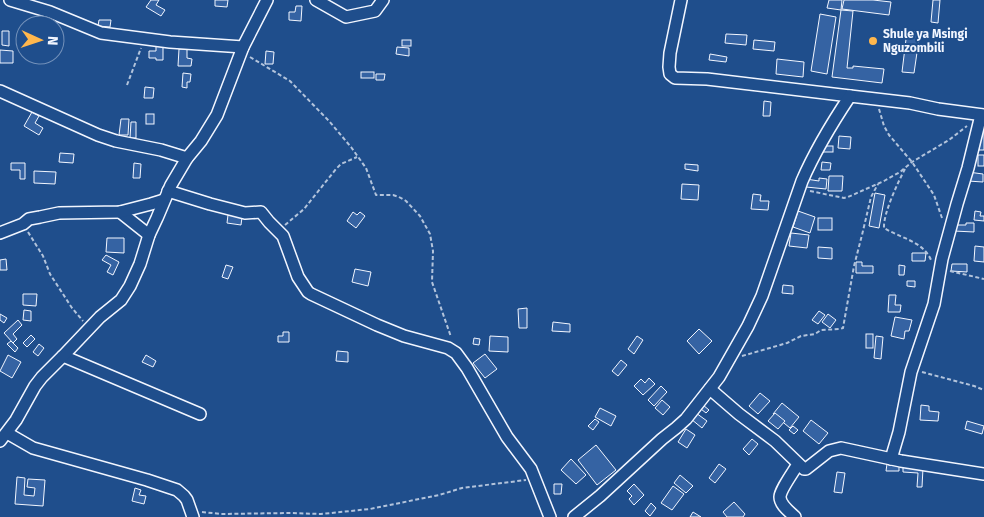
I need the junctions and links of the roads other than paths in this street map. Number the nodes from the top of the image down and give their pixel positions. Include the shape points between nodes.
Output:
1 (10, 0) edge
2 (266, 0) edge
3 (316, 0) edge
4 (383, 0) edge
5 (682, 0) edge
6 (242, 50) junction
7 (0, 90) edge
8 (850, 96) junction
9 (982, 116) edge
10 (186, 158) junction
11 (166, 195) junction
12 (120, 212) junction
13 (0, 233) edge
14 (149, 235) junction
15 (63, 356) junction
16 (710, 389) junction
17 (200, 414) dead end
18 (3, 437) edge
19 (891, 458) junction
20 (798, 464) junction
21 (984, 474) edge
22 (193, 517) edge
23 (550, 517) edge
24 (574, 517) edge
25 (795, 517) edge

1 - 6 street via 101,33
2 - 6 street
3 - 4 street via 346,17 375,11
5 - 8 street via 669,64 675,78
6 - 10 street via 217,115
7 - 10 street via 98,135
8 - 9 street
8 - 16 street via 808,166 753,317
9 - 19 street via 936,266 934,304 913,366
10 - 11 street
11 - 12 street via 151,204
11 - 14 street
11 - 23 street via 245,213 261,212 283,236 298,276 308,292 377,325 456,353 506,437 527,463
12 - 13 street via 59,214 30,219
12 - 14 street
14 - 15 street via 140,264 121,300
15 - 17 street
15 - 18 street via 35,386
16 - 20 street via 775,441
16 - 24 street via 676,428
18 - 22 street via 170,487 184,496
19 - 20 street via 842,448 829,451 806,469
19 - 21 street
20 - 25 street via 780,496

